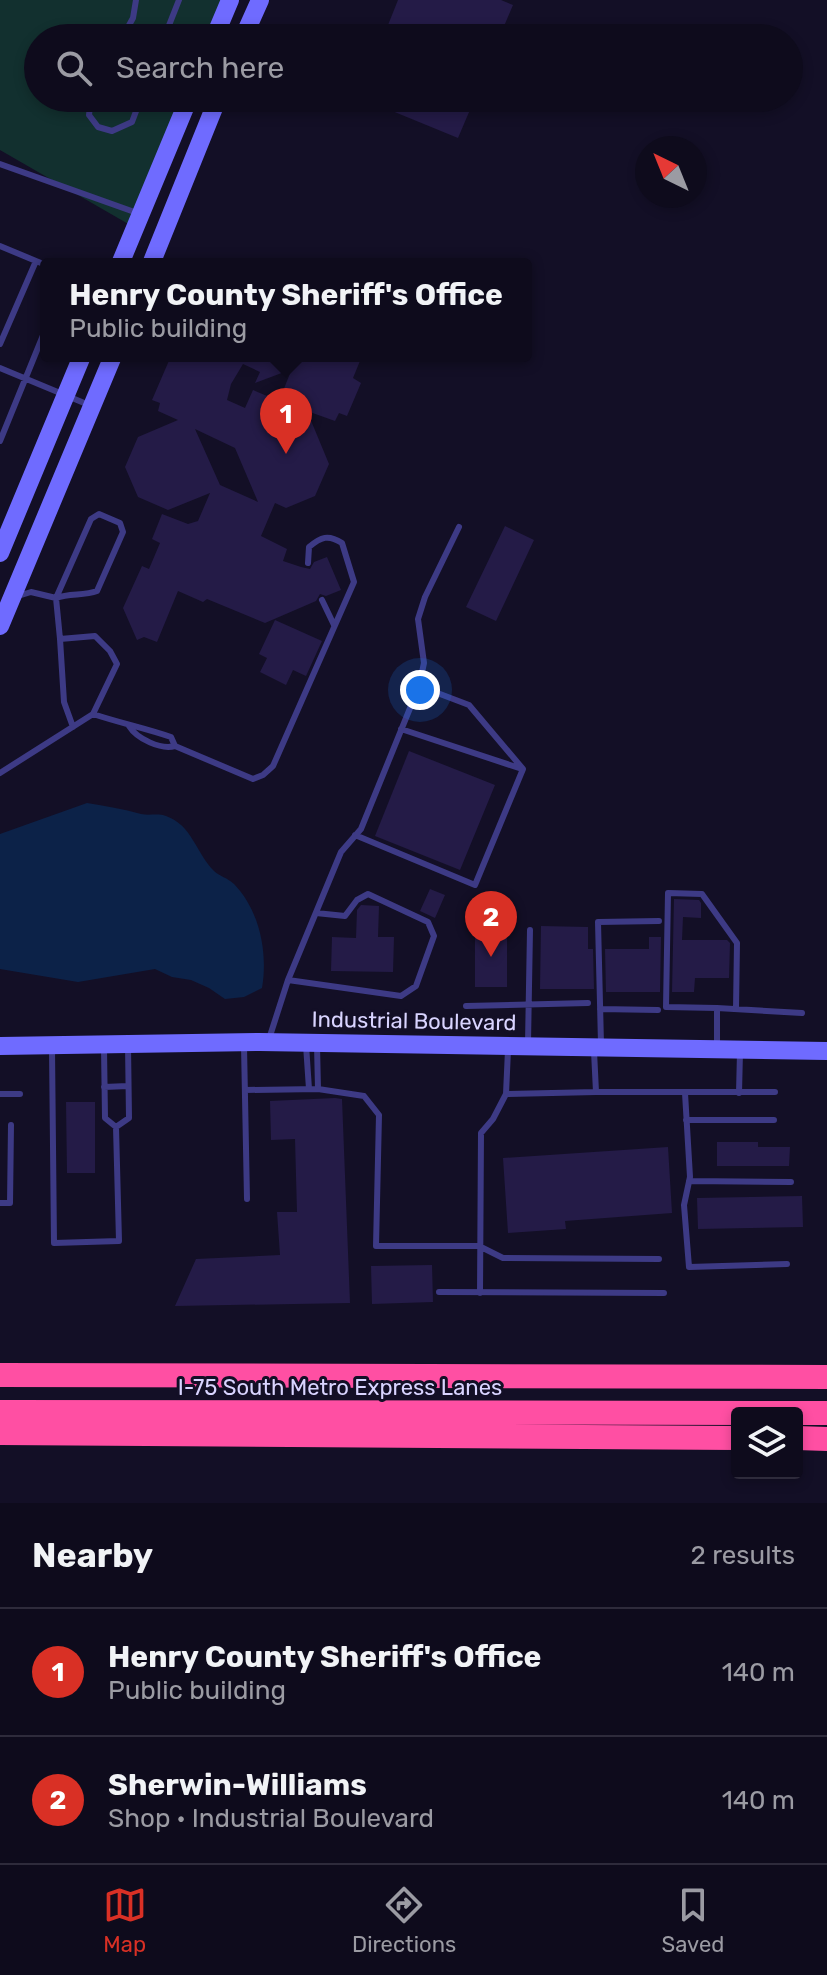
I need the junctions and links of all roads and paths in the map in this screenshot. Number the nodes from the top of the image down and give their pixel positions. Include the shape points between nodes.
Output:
1 (136, 0) edge
2 (179, 0) edge
3 (230, 0) edge
4 (260, 0) edge
5 (130, 24) edge
6 (170, 24) edge
7 (220, 24) edge
8 (249, 24) edge
9 (89, 112) edge
10 (136, 112) edge
11 (183, 112) edge
12 (212, 112) edge
13 (0, 164) edge
14 (141, 215) junction
15 (0, 246) edge
16 (123, 258) edge
17 (153, 258) edge
18 (36, 261) junction
19 (40, 263) edge
20 (40, 343) edge
21 (0, 344) edge
22 (80, 362) edge
23 (110, 362) edge
24 (0, 368) edge
25 (25, 380) junction
26 (66, 395) junction
27 (92, 406) junction
28 (0, 441) edge
29 (459, 527) dead end
30 (0, 553) edge
31 (308, 563) dead end
32 (6, 595) edge
33 (56, 598) junction
34 (322, 600) dead end
35 (334, 625) junction
36 (0, 626) edge
37 (60, 639) junction
38 (419, 686) junction
39 (93, 714) junction
40 (129, 726) junction
41 (73, 727) junction
42 (401, 729) junction
43 (175, 746) junction
44 (523, 769) junction
45 (0, 773) edge
46 (355, 835) junction
47 (316, 913) junction
48 (659, 921) dead end
49 (530, 930) dead end
50 (288, 980) junction
51 (588, 1003) dead end
52 (529, 1005) junction
53 (466, 1006) dead end
54 (717, 1008) junction
55 (600, 1009) junction
56 (736, 1009) junction
57 (658, 1010) dead end
58 (802, 1013) dead end
59 (244, 1043) junction
60 (268, 1043) junction
61 (312, 1043) junction
62 (103, 1044) junction
63 (128, 1044) junction
64 (52, 1045) junction
65 (0, 1046) edge
66 (508, 1046) junction
67 (528, 1046) junction
68 (597, 1048) junction
69 (717, 1049) junction
70 (740, 1050) junction
71 (827, 1051) edge
72 (128, 1086) junction
73 (104, 1087) junction
74 (309, 1089) junction
75 (318, 1089) junction
76 (245, 1090) junction
77 (596, 1092) junction
78 (775, 1092) dead end
79 (685, 1093) junction
80 (739, 1093) junction
81 (0, 1094) edge
82 (20, 1094) dead end
83 (506, 1094) junction
84 (686, 1120) junction
85 (774, 1120) dead end
86 (11, 1125) dead end
87 (116, 1127) junction
88 (689, 1181) junction
89 (791, 1182) dead end
90 (247, 1199) dead end
91 (0, 1203) edge
92 (479, 1246) junction
93 (659, 1259) dead end
94 (787, 1264) dead end
95 (439, 1292) dead end
96 (480, 1293) junction
97 (664, 1293) dead end
98 (0, 1375) edge
99 (827, 1377) edge
100 (827, 1411) edge
101 (0, 1412) edge
102 (0, 1433) edge
103 (731, 1438) edge
104 (803, 1438) edge
105 (827, 1439) edge

1 - 5 lane
2 - 6 lane
3 - 7 street
4 - 8 street
9 - 10 lane via 98,127 112,131 132,122
11 - 14 street
12 - 17 street
13 - 14 lane
14 - 16 street
15 - 18 lane
18 - 19 lane
18 - 21 lane
20 - 25 lane
22 - 26 street
23 - 27 street
24 - 25 lane
25 - 26 lane
25 - 28 lane
26 - 27 lane
26 - 30 street
27 - 32 street
29 - 38 lane via 418,619 424,663
31 - 35 lane via 309,547 320,538 342,543 354,582
32 - 33 lane via 31,592
32 - 36 street
33 - 33 lane via 97,591 123,532 120,523 99,514 91,519
33 - 37 lane
34 - 35 lane
35 - 43 lane via 273,766 263,775 253,779
37 - 39 lane via 95,636 117,664
37 - 41 lane via 64,702
38 - 42 lane
38 - 44 lane via 469,705
39 - 40 lane
39 - 41 lane
40 - 43 lane via 171,737
40 - 43 lane via 153,743 167,749
41 - 45 lane
42 - 44 lane
42 - 46 lane
44 - 46 lane via 475,885
46 - 47 lane via 341,852
47 - 50 lane
47 - 50 lane via 345,916 368,894 428,922 434,936 416,986 401,996
48 - 55 lane via 598,922
49 - 52 lane
50 - 60 lane
51 - 52 lane
52 - 53 lane
52 - 67 lane
54 - 56 lane
54 - 56 lane via 666,1007 668,893 702,894 737,943
54 - 69 lane
55 - 57 lane
55 - 68 lane
56 - 58 lane
59 - 60 street, Industrial Boulevard
59 - 63 street, Industrial Boulevard
59 - 76 lane
60 - 61 street, Industrial Boulevard
61 - 66 street, Industrial Boulevard
61 - 74 lane
61 - 75 lane
62 - 63 street, Industrial Boulevard
62 - 64 street, Industrial Boulevard
62 - 73 lane
63 - 72 lane
64 - 65 street, Industrial Boulevard
64 - 87 lane via 54,1243 119,1241
66 - 67 street, Industrial Boulevard
66 - 83 lane
67 - 68 street, Industrial Boulevard
68 - 69 street, Industrial Boulevard
68 - 77 lane
69 - 70 street, Industrial Boulevard
70 - 71 street, Industrial Boulevard
70 - 80 lane
72 - 73 lane
72 - 87 lane via 129,1118
73 - 87 lane via 105,1118
74 - 75 lane
74 - 76 lane
75 - 92 lane via 364,1096 379,1115 376,1246
76 - 90 lane
77 - 79 lane
77 - 83 lane
78 - 80 lane
79 - 80 lane
79 - 84 lane
81 - 82 lane
83 - 92 lane via 481,1133
84 - 85 lane
84 - 88 lane
86 - 91 lane via 10,1203
88 - 89 lane
88 - 94 lane via 684,1205 689,1267
92 - 93 lane via 503,1258
92 - 96 lane
95 - 96 lane
96 - 97 lane
98 - 99 highway
100 - 101 highway, I-75 South Metro Express Lanes
102 - 103 highway
104 - 105 highway

